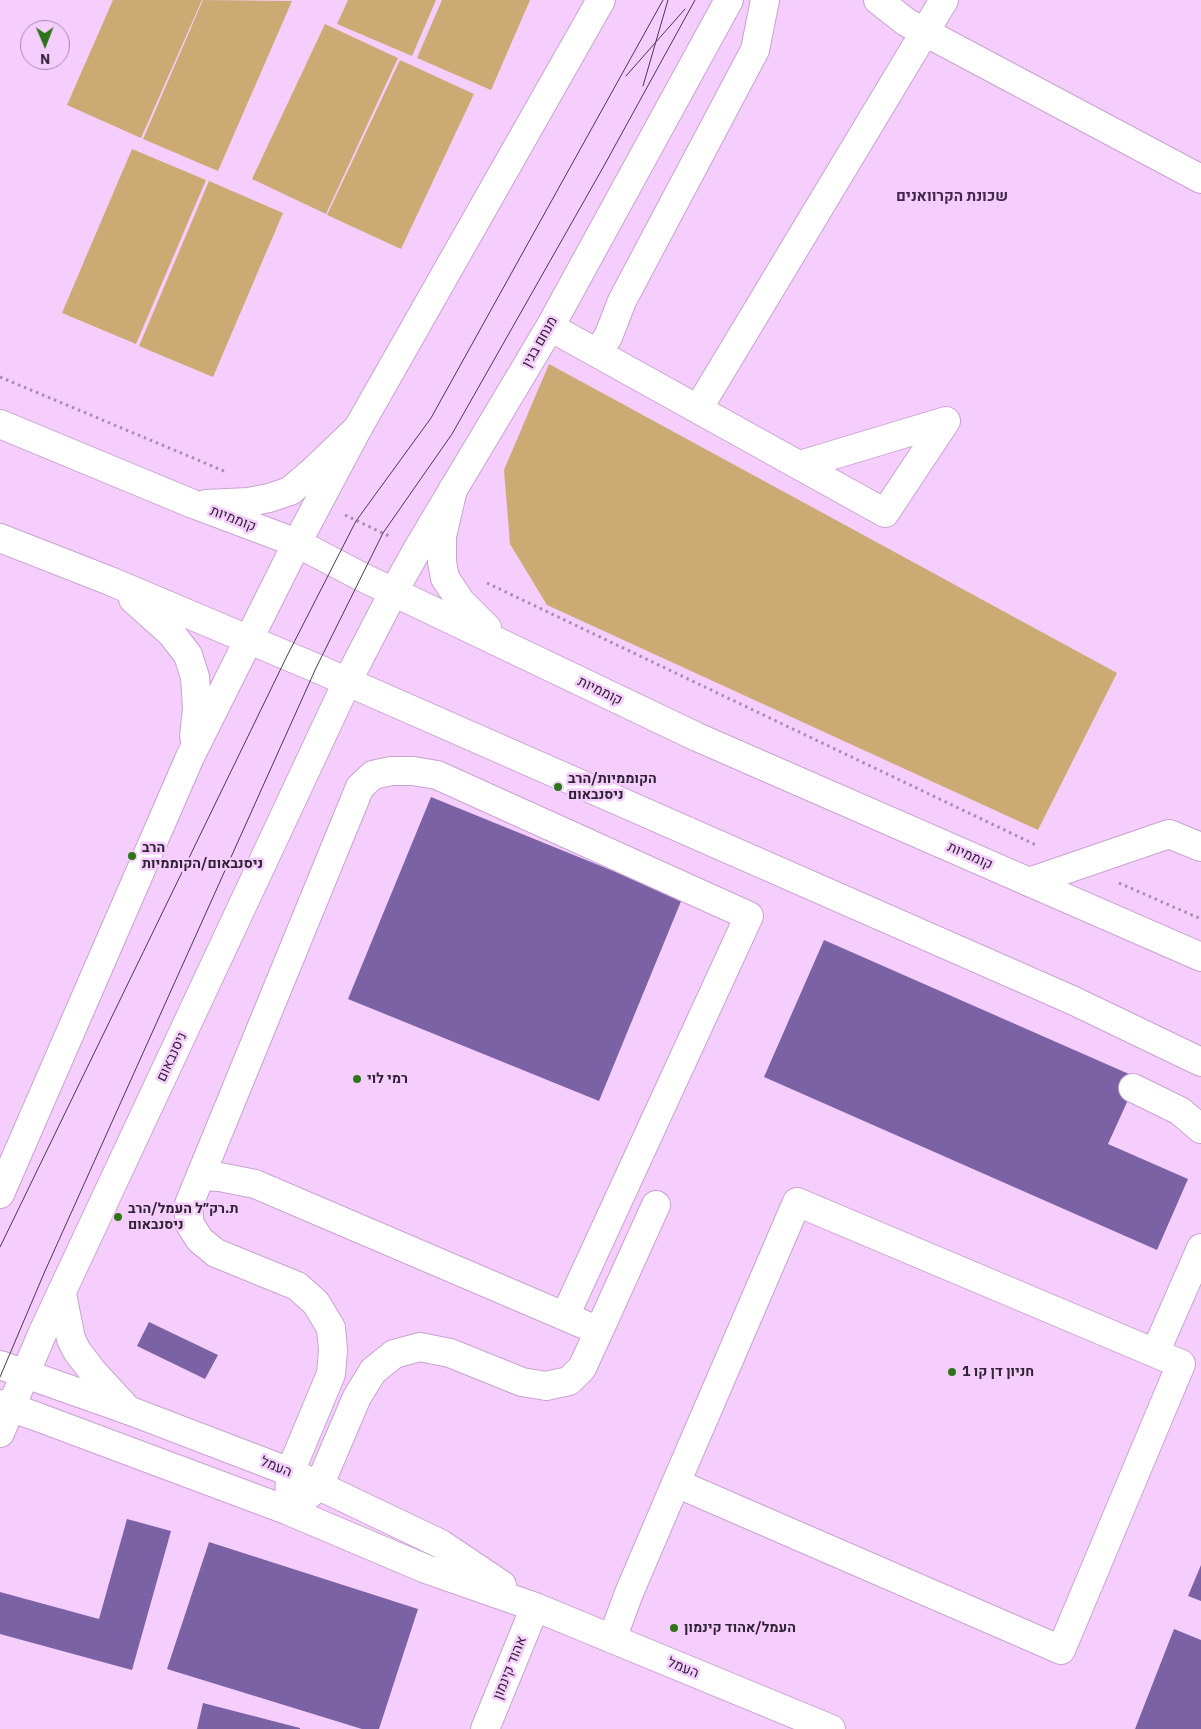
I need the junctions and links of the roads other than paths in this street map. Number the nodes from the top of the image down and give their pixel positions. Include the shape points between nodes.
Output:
1 (601, 0) edge
2 (729, 0) edge
3 (765, 0) edge
4 (878, 0) edge
5 (944, 0) edge
6 (925, 32) junction
7 (1201, 179) edge
8 (550, 327) junction
9 (597, 353) junction
10 (698, 409) junction
11 (0, 424) edge
12 (358, 428) junction
13 (800, 465) junction
14 (452, 490) junction
15 (193, 504) junction
16 (0, 538) edge
17 (297, 544) junction
18 (110, 580) junction
19 (394, 591) junction
20 (248, 639) junction
21 (509, 647) junction
22 (347, 682) junction
23 (190, 757) junction
24 (1201, 847) edge
25 (1029, 882) junction
26 (1201, 957) edge
27 (1201, 1062) edge
28 (1133, 1088) dead end
29 (1201, 1129) edge
30 (200, 1176) junction
31 (0, 1194) edge
32 (656, 1206) dead end
33 (1201, 1248) edge
34 (62, 1294) junction
35 (565, 1316) junction
36 (599, 1331) junction
37 (1155, 1353) junction
38 (12, 1369) edge
39 (5, 1405) edge
40 (128, 1410) junction
41 (0, 1433) edge
42 (290, 1472) junction
43 (676, 1483) junction
44 (320, 1486) junction
45 (289, 1511) junction
46 (535, 1607) junction
47 (612, 1639) junction
48 (486, 1729) edge
49 (831, 1729) edge

1 - 12 main road
2 - 8 main road, מנחם בגין
3 - 9 main road via 755,50
4 - 6 main road
5 - 6 main road
6 - 7 main road
6 - 10 main road
8 - 9 main road
8 - 14 main road, מנחם בגין
9 - 10 main road
10 - 13 main road
11 - 15 main road, קוממיות
12 - 15 main road via 290,491 249,502
12 - 17 main road
13 - 13 main road via 886,513 946,421 836,454
14 - 19 main road, מנחם בגין
14 - 21 main road via 442,536 445,578 461,602
15 - 17 main road, קוממיות
16 - 18 main road
17 - 19 main road, קוממיות
17 - 20 main road
18 - 20 main road
18 - 23 main road via 171,633 188,655 195,677 197,709
19 - 21 main road, קוממיות
19 - 22 main road, מנחם בגין
20 - 22 main road
20 - 23 main road
21 - 25 main road, קוממיות via 696,737
22 - 27 main road via 1072,1000
22 - 34 main road, ניסנבאום
23 - 31 main road
24 - 25 main road via 1169,834
25 - 26 main road, קוממיות
28 - 29 main road via 1180,1111
30 - 35 main road via 255,1184
30 - 35 main road via 360,787 373,775 391,771 437,775 749,916
30 - 42 main road via 189,1204 189,1223 200,1240 216,1253 297,1286 316,1303 331,1328 331,1374
32 - 36 main road
33 - 37 main road
34 - 38 main road, ניסנבאום
34 - 40 main road via 71,1339 93,1372
35 - 36 main road
36 - 44 main road via 582,1368 569,1382 546,1386 522,1382 450,1353 420,1347 394,1354 373,1371 357,1397
37 - 43 main road via 798,1202
37 - 43 main road via 1181,1364 1061,1650
38 - 39 main road, ניסנבאום
38 - 40 main road, העמל
39 - 41 main road, ניסנבאום
39 - 45 main road, העמל
40 - 42 main road, העמל
42 - 44 main road, העמל
42 - 45 main road
43 - 47 main road
44 - 45 main road
44 - 46 main road, העמל via 441,1544
45 - 46 main road, העמל via 426,1570
46 - 47 main road, העמל
46 - 48 main road, אהוד קינמון
47 - 49 main road, העמל

